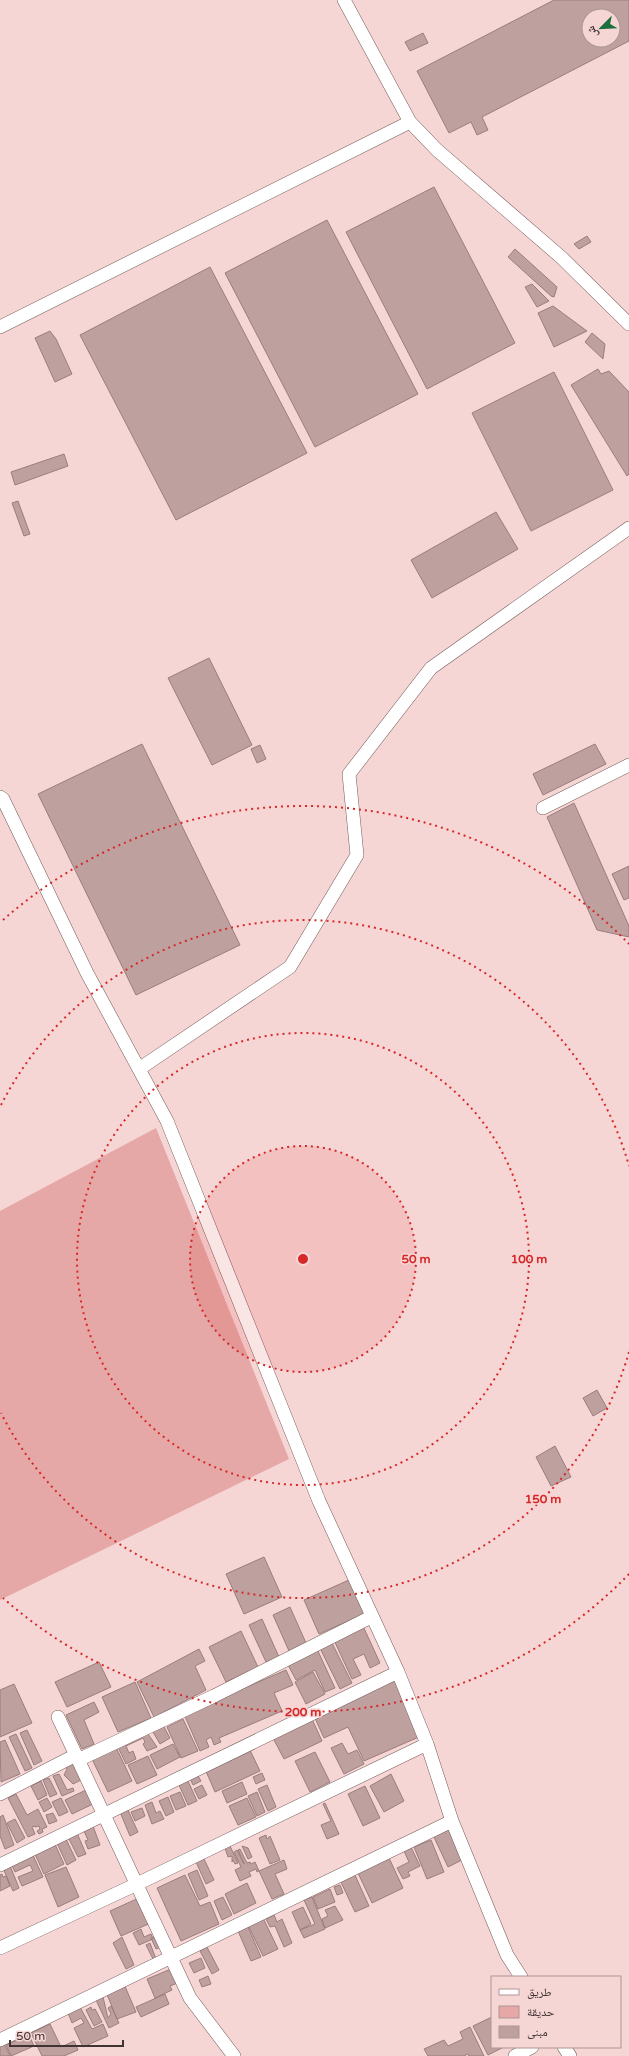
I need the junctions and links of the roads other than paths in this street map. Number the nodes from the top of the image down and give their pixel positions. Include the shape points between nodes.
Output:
1 (344, 0) edge
2 (410, 122) junction
3 (629, 324) edge
4 (0, 326) edge
5 (629, 528) edge
6 (629, 765) edge
7 (0, 797) edge
8 (543, 808) dead end
9 (139, 1069) junction
10 (372, 1617) junction
11 (398, 1672) junction
12 (58, 1717) dead end
13 (427, 1744) junction
14 (77, 1757) junction
15 (0, 1794) edge
16 (105, 1815) junction
17 (452, 1821) junction
18 (0, 1865) edge
19 (137, 1884) junction
20 (0, 1948) edge
21 (171, 1957) junction
22 (520, 1976) edge
23 (0, 2040) edge
24 (530, 2048) edge
25 (234, 2056) edge
26 (515, 2056) edge

1 - 2 street
2 - 3 street via 437,150 562,258
2 - 4 street
5 - 9 street via 431,668 349,774 357,855 290,967
6 - 8 street
7 - 9 street via 87,973
9 - 10 street via 167,1121 319,1501
10 - 11 street
10 - 14 street via 214,1696
11 - 13 street
11 - 16 street
12 - 14 street
13 - 17 street
13 - 19 street
14 - 15 street
14 - 16 street
16 - 18 street
16 - 19 street
17 - 21 street
17 - 22 street via 507,1955
19 - 20 street
19 - 21 street
21 - 23 street
21 - 25 street via 190,1998
24 - 26 street

